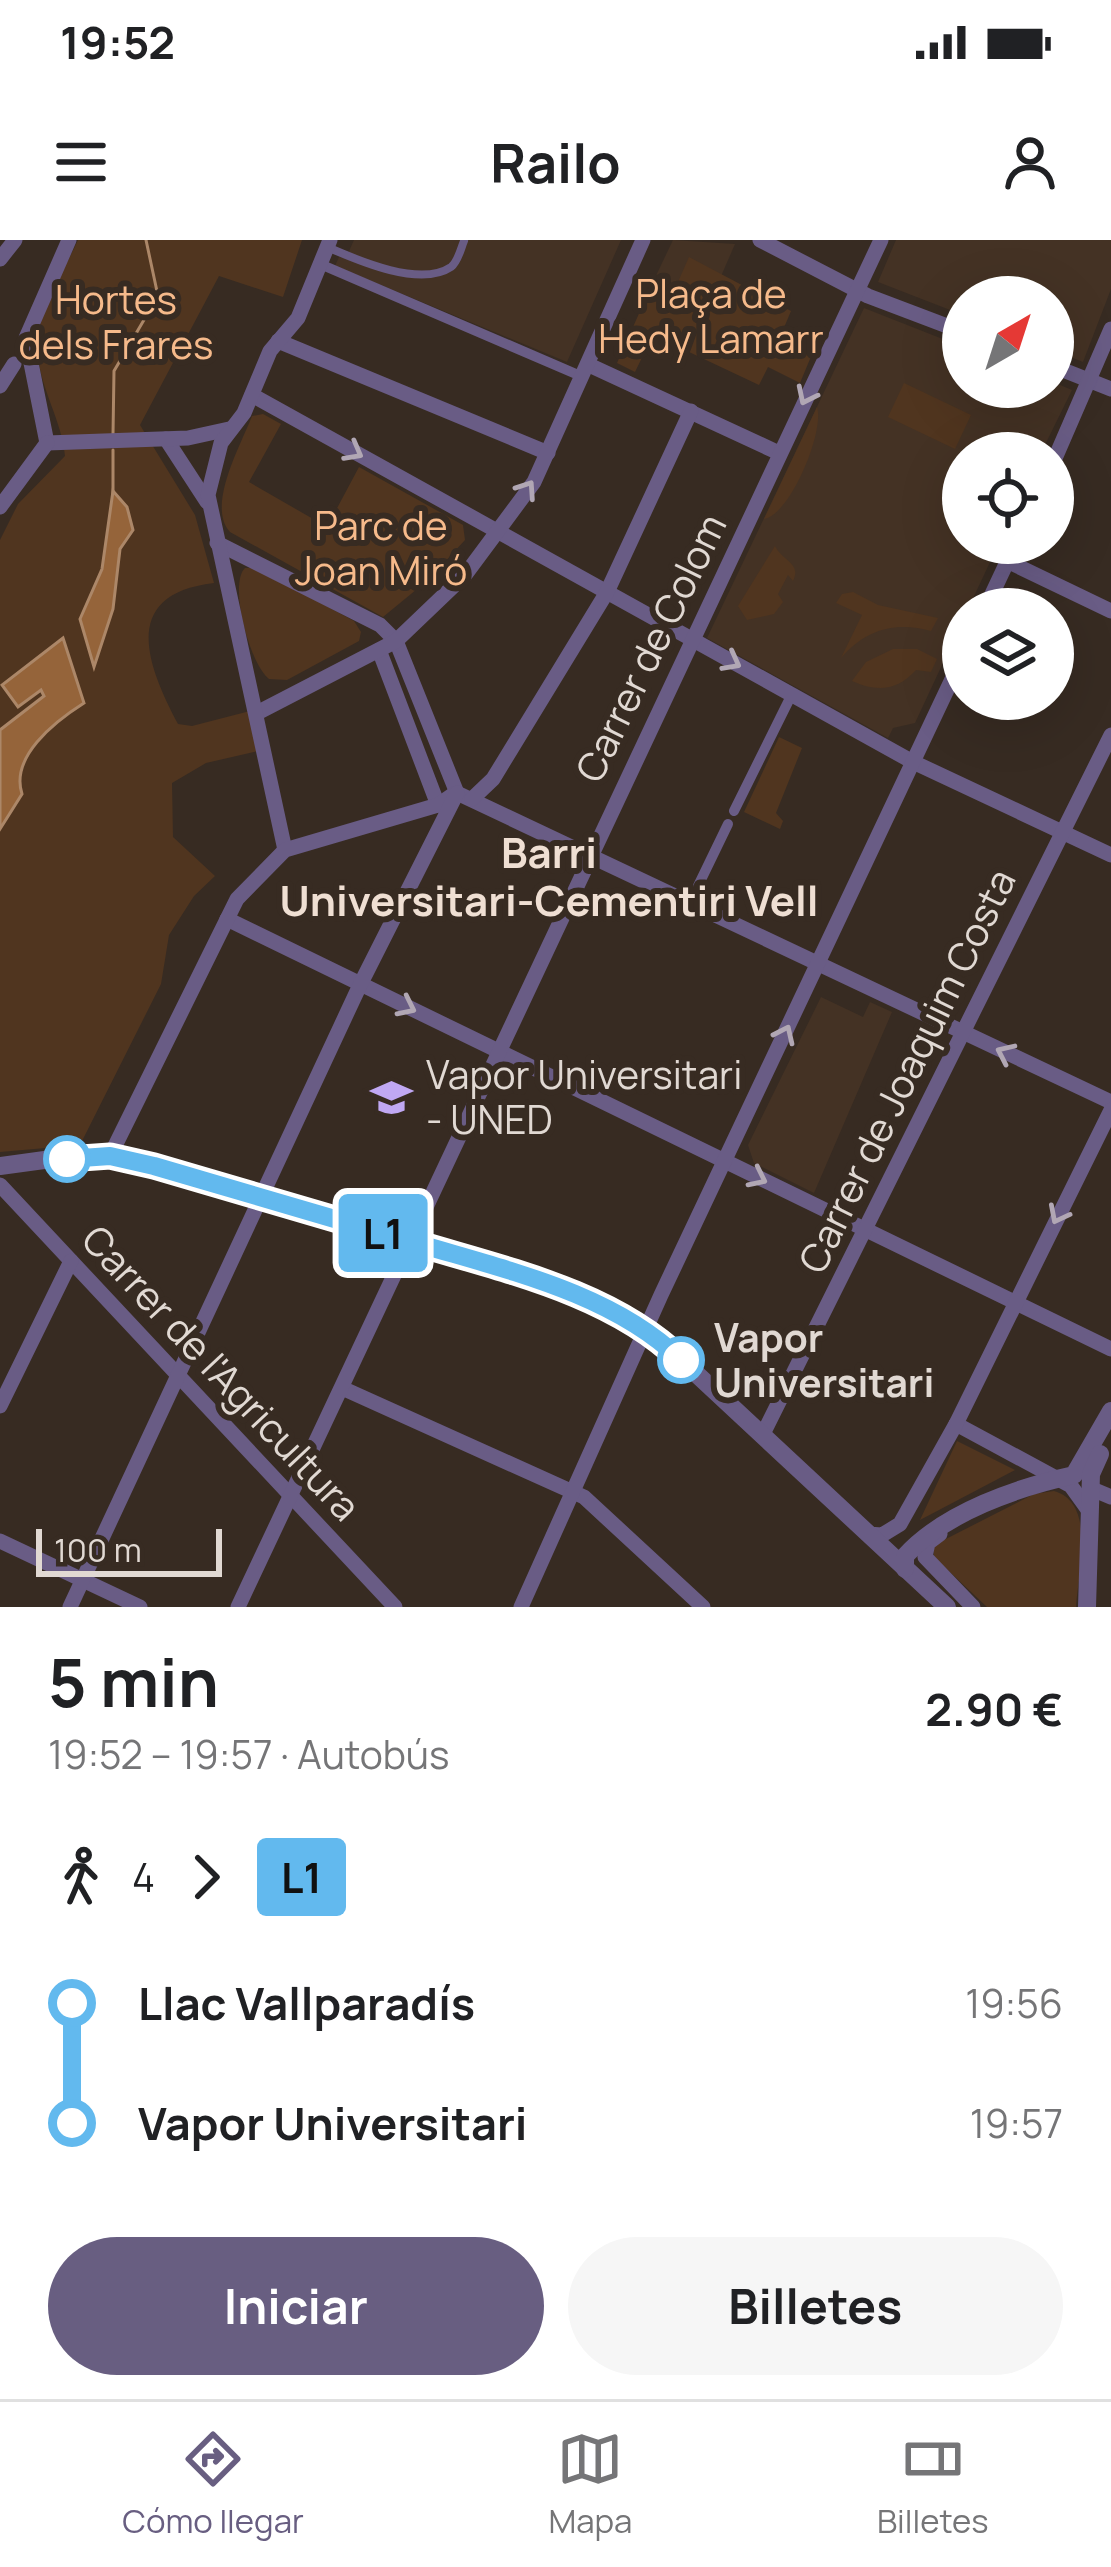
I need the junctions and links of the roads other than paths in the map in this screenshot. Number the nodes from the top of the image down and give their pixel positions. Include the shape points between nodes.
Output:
1 (15, 240) edge
2 (69, 240) edge
3 (643, 240) edge
4 (760, 240) edge
5 (881, 240) edge
6 (464, 241) edge
7 (329, 243) edge
8 (0, 259) edge
9 (320, 264) junction
10 (857, 291) junction
11 (942, 324) edge
12 (1111, 329) edge
13 (278, 340) junction
14 (14, 364) dead end
15 (586, 370) junction
16 (1074, 374) edge
17 (1091, 381) junction
18 (0, 386) edge
19 (1111, 388) edge
20 (252, 395) junction
21 (691, 411) junction
22 (232, 428) junction
23 (1067, 432) edge
24 (166, 439) junction
25 (47, 443) junction
26 (548, 453) junction
27 (779, 453) junction
28 (207, 502) junction
29 (0, 507) edge
30 (498, 531) junction
31 (217, 542) junction
32 (1013, 564) edge
33 (607, 592) junction
34 (1111, 610) edge
35 (692, 640) junction
36 (396, 641) junction
37 (379, 650) junction
38 (793, 694) junction
39 (942, 701) edge
40 (257, 713) junction
41 (1111, 735) edge
42 (913, 762) junction
43 (465, 796) junction
44 (438, 805) junction
45 (734, 812) dead end
46 (405, 815) junction
47 (728, 824) dead end
48 (1062, 832) junction
49 (430, 838) junction
50 (285, 850) junction
51 (1111, 855) edge
52 (587, 856) junction
53 (694, 894) junction
54 (226, 919) junction
55 (818, 964) junction
56 (360, 985) junction
57 (961, 1033) junction
58 (499, 1052) junction
59 (1111, 1106) edge
60 (110, 1156) junction
61 (724, 1161) junction
62 (0, 1166) edge
63 (0, 1185) edge
64 (261, 1196) junction
65 (867, 1232) junction
66 (411, 1242) junction
67 (71, 1261) junction
68 (1014, 1303) junction
69 (648, 1331) junction
70 (1111, 1349) edge
71 (177, 1376) junction
72 (342, 1388) junction
73 (0, 1406) edge
74 (1111, 1411) edge
75 (956, 1424) junction
76 (1111, 1434) edge
77 (762, 1436) junction
78 (1052, 1477) junction
79 (1092, 1489) junction
80 (572, 1492) junction
81 (290, 1495) junction
82 (1111, 1497) edge
83 (962, 1519) junction
84 (1092, 1519) junction
85 (866, 1534) junction
86 (0, 1541) edge
87 (904, 1569) junction
88 (83, 1579) junction
89 (70, 1607) edge
90 (140, 1607) edge
91 (238, 1607) edge
92 (395, 1607) edge
93 (521, 1607) edge
94 (704, 1607) edge
95 (918, 1607) edge
96 (946, 1607) edge
97 (973, 1607) edge
98 (1087, 1607) edge

1 - 8 street
2 - 25 street via 26,338
3 - 15 street
4 - 10 street
5 - 10 street, Carrer de Colom
6 - 7 lane via 446,269 388,272
7 - 9 street
9 - 13 street via 298,318
9 - 15 street
10 - 11 street
10 -> 27 street, Carrer de Colom
12 - 17 street
13 - 20 street
13 - 26 street
14 - 18 street
15 - 21 street
15 - 26 street
16 - 17 street
17 - 19 street
17 - 23 street
20 - 22 street
20 -> 30 street
21 - 27 street
21 - 33 street
22 - 24 street
22 - 28 street
24 - 25 street
24 - 28 street
25 - 29 street
30 -> 26 street
27 - 35 street, Carrer de Colom
28 - 31 street
30 - 33 street
30 - 36 street
31 - 36 street
31 - 40 street
32 - 34 street
33 - 35 street
33 - 43 street via 504,762
35 -> 38 street
35 - 52 street, Carrer de Colom
36 - 37 street
36 - 43 street
37 - 40 street
37 - 44 street
38 - 42 street
38 - 45 street
39 - 42 street
40 - 50 street
41 - 48 street, Carrer de Joaquim Costa
42 - 48 street
42 - 55 street
43 - 44 street
43 - 49 street
43 - 52 street
44 - 46 street
46 - 49 street
46 - 50 street
47 - 53 street
48 - 51 street
48 - 57 street, Carrer de Joaquim Costa
49 - 56 street
50 - 54 street
52 - 53 street
52 - 58 street, Carrer de Colom
53 - 55 street
54 - 56 street
54 - 60 street
55 - 57 street
61 -> 55 street
56 -> 58 street
56 - 64 street
59 -> 57 street
57 - 65 street, Carrer de Joaquim Costa
58 - 61 street
58 - 66 street, Carrer de Colom
59 -> 68 street
60 - 62 street
60 - 64 street
61 -> 65 street
61 - 69 street
63 - 67 street, Carrer de l'Agricultura
64 - 66 street
64 - 71 street
65 - 68 street
65 - 77 street, Carrer de Joaquim Costa
66 - 69 street via 588,1300
66 - 72 street, Carrer de Colom
67 - 71 street, Carrer de l'Agricultura
67 - 73 street
68 - 70 street
68 - 75 street
69 - 77 street
69 - 80 street
71 - 81 street, Carrer de l'Agricultura
71 - 88 street
72 - 80 street
72 - 81 street, Carrer de Colom
74 - 78 street via 1078,1472
75 - 78 street
75 - 85 street via 901,1524
76 - 79 street via 1092,1470
77 - 85 street
78 - 83 street
78 - 84 street via 1079,1493
79 - 82 street
79 - 84 street
80 - 93 street
80 - 94 street
81 - 91 street, Carrer de Colom
81 - 92 street, Carrer de l'Agricultura
83 - 87 street via 915,1545
83 - 97 street via 934,1537 925,1557
84 - 98 street
85 - 87 street
86 - 88 street
87 - 95 street
87 - 96 street
88 - 89 street
88 - 90 street

